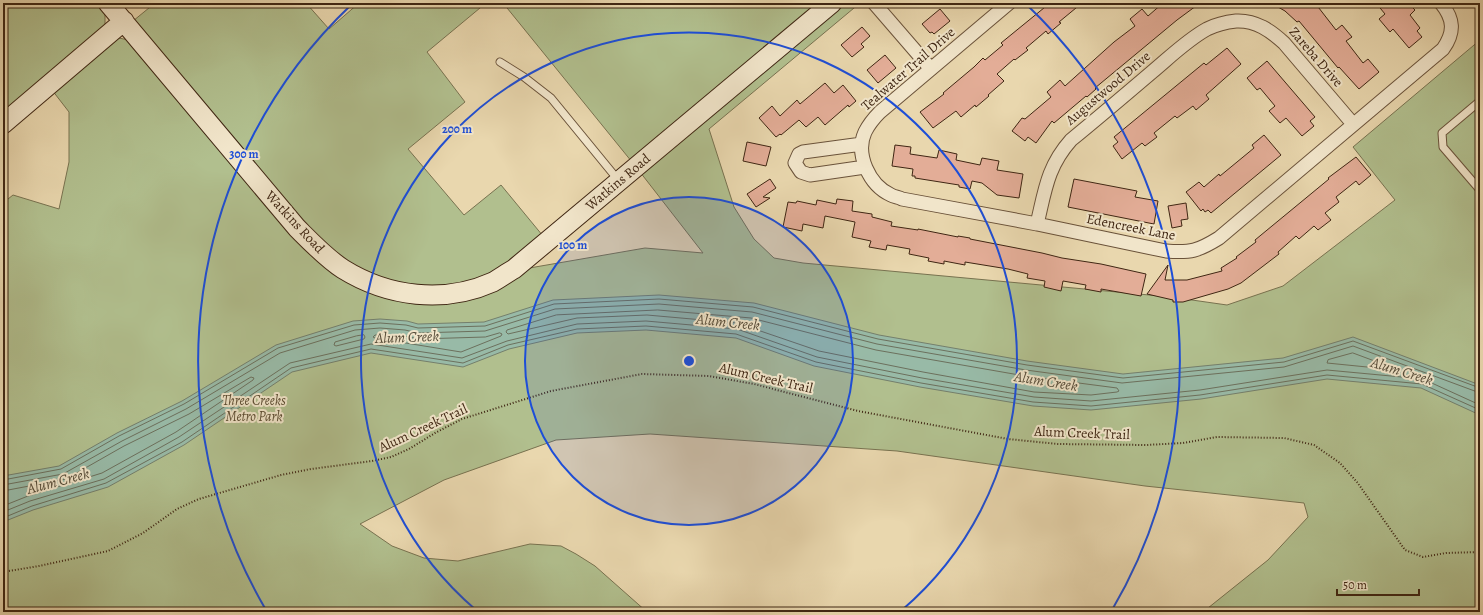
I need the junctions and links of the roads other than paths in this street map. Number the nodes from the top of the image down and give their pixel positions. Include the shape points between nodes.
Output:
1 (108, 3) edge
2 (832, 3) edge
3 (874, 3) edge
4 (1009, 3) edge
5 (1441, 3) edge
6 (124, 22) junction
7 (1248, 22) joint
8 (500, 62) dead end
9 (930, 69) junction
10 (1480, 101) edge
11 (3, 124) edge
12 (1353, 124) junction
13 (862, 149) junction
14 (865, 167) junction
15 (619, 182) junction
16 (1480, 190) edge
17 (1037, 224) junction

1 - 6 street, Watkins Road
2 - 15 street, Watkins Road
3 - 9 street
4 - 9 street, Tealwater Trail Drive
5 - 12 street, Edencreek Lane via 1451,17 1452,25 1448,42 1443,49
6 - 11 street
6 - 15 street, Watkins Road via 297,228 342,268 384,288 423,296 447,295 493,282 514,269
7 - 12 street, Zareba Drive via 1258,24 1284,43
7 - 17 street, Augustwood Drive via 1226,23 1208,29 1189,41 1071,140 1061,151 1048,178
8 - 15 lane via 551,98
9 - 13 street, Tealwater Trail Drive via 875,117 865,133
10 - 16 lane via 1442,133 1443,147
12 - 17 street, Edencreek Lane via 1219,238 1200,249 1184,252 1166,251
13 - 14 street, Edencreek Lane
13 - 14 street via 803,152 799,154 795,163 801,172 810,175
14 - 17 street, Edencreek Lane via 878,186 890,195 902,199

